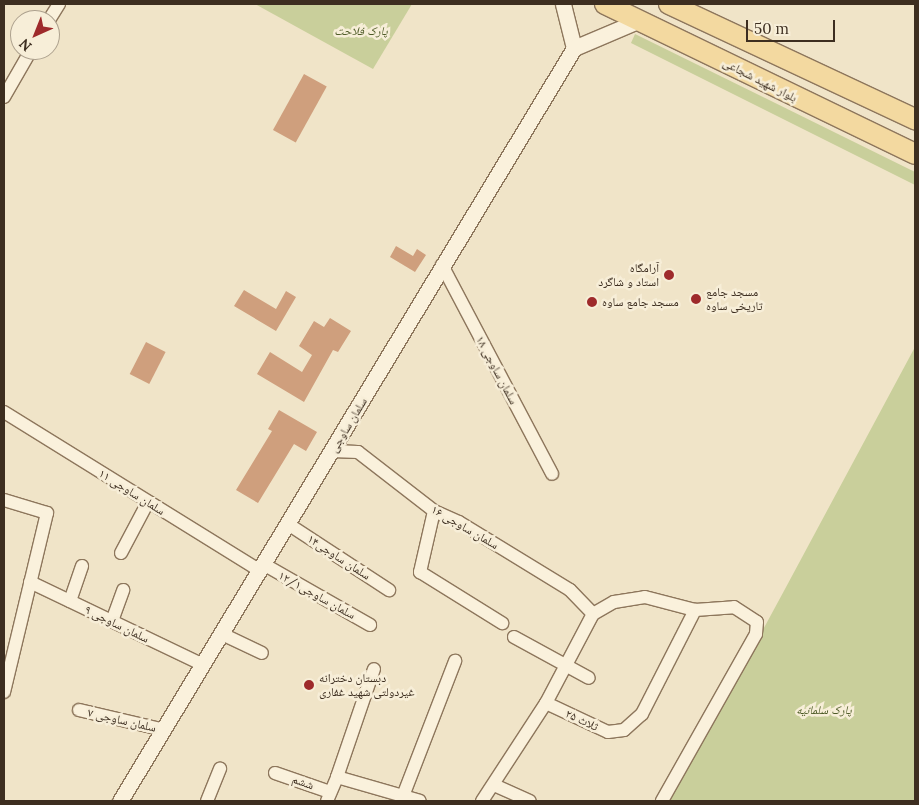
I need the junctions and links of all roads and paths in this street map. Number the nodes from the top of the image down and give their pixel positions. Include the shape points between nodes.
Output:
1 (563, 4) edge
2 (605, 4) edge
3 (669, 4) edge
4 (692, 8) edge
5 (640, 20) junction
6 (574, 48) junction
7 (25, 60) edge
8 (4, 97) edge
9 (915, 118) edge
10 (915, 154) edge
11 (442, 265) junction
12 (5, 416) edge
13 (332, 451) junction
14 (552, 474) dead end
15 (4, 500) edge
16 (148, 502) junction
17 (434, 511) junction
18 (288, 524) junction
19 (121, 553) dead end
20 (82, 566) dead end
21 (262, 568) junction
22 (30, 582) junction
23 (123, 590) dead end
24 (389, 590) dead end
25 (70, 601) junction
26 (695, 610) junction
27 (593, 614) junction
28 (112, 621) junction
29 (502, 623) dead end
30 (370, 625) dead end
31 (222, 634) junction
32 (514, 637) dead end
33 (262, 653) dead end
34 (455, 661) dead end
35 (203, 665) junction
36 (565, 666) junction
37 (374, 669) dead end
38 (590, 678) dead end
39 (4, 692) edge
40 (546, 703) junction
41 (79, 710) dead end
42 (165, 730) junction
43 (220, 768) dead end
44 (275, 773) dead end
45 (337, 777) junction
46 (494, 785) junction
47 (329, 796) edge
48 (403, 796) junction
49 (120, 801) edge
50 (208, 801) edge
51 (420, 801) edge
52 (482, 801) edge
53 (530, 801) edge
54 (662, 801) edge

1 - 6 street
2 - 5 main road, بلوار شهید شجاعی
3 - 4 main road
4 - 9 main road
5 - 6 street
5 - 10 main road, بلوار شهید شجاعی
6 - 11 street, سلمان ساوجی
7 - 8 street
11 - 13 street, سلمان ساوجی
11 - 14 street, سلمان ساوجی ۱۸
12 - 16 street, سلمان ساوجی ۱۱
13 - 17 street, سلمان ساوجی ۱۶ via 358,452
13 - 18 street, سلمان ساوجی
15 - 22 street via 47,513
16 - 19 street
16 - 21 street, سلمان ساوجی ۱۱
17 - 27 street, سلمان ساوجی ۱۶ via 459,522 570,590
17 - 29 street via 420,572
18 - 21 street, سلمان ساوجی
18 - 24 street, سلمان ساوجی۱۴
20 - 25 street
21 - 30 street, سلمان ساوجی۱۲/۱
21 - 31 street, سلمان ساوجی
22 - 25 street, سلمان ساوجی ۹
22 - 39 street
23 - 28 street
25 - 28 street, سلمان ساوجی ۹
26 - 27 street via 634,597
26 - 40 street, ثلاث ۲۵ via 642,714 624,730 608,732
26 - 54 street via 734,608 757,622 756,634
27 - 36 street
28 - 35 street, سلمان ساوجی ۹
31 - 33 street
31 - 35 street, سلمان ساوجی
32 - 36 street
34 - 48 street
35 - 42 street, سلمان ساوجی
36 - 38 street
36 - 40 street
37 - 45 street
40 - 46 street
41 - 42 street, سلمان ساوجی ۷
42 - 49 street, سلمان ساوجی
43 - 50 street
44 - 47 street, ششم
45 - 47 street
45 - 48 street
46 - 52 street
46 - 53 street
48 - 51 street

